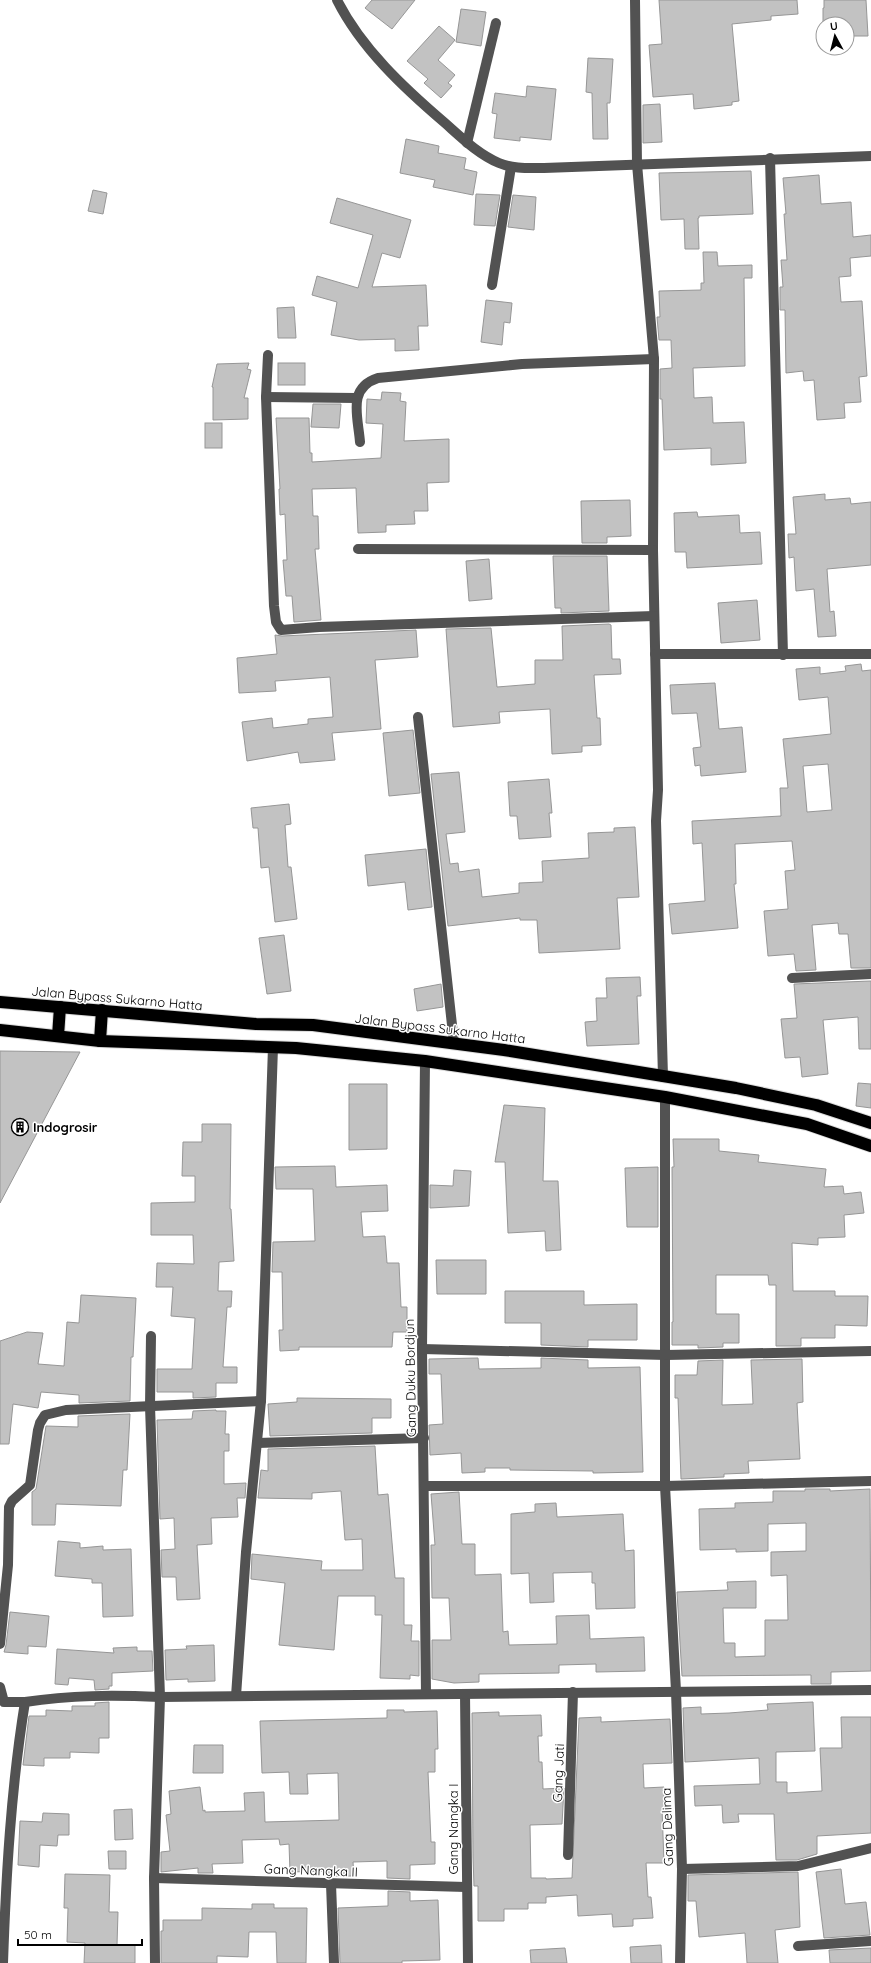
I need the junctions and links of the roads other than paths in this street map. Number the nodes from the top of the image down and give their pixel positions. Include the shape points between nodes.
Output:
1 (337, 0) edge
2 (635, 0) edge
3 (496, 23) dead end
4 (467, 143) junction
5 (871, 156) edge
6 (770, 158) junction
7 (637, 164) junction
8 (511, 167) junction
9 (492, 285) dead end
10 (268, 355) dead end
11 (654, 359) junction
12 (266, 397) junction
13 (356, 398) junction
14 (360, 442) dead end
15 (358, 549) dead end
16 (653, 550) junction
17 (654, 616) junction
18 (655, 654) junction
19 (871, 654) edge
20 (783, 655) junction
21 (418, 717) dead end
22 (871, 974) edge
23 (792, 978) dead end
24 (0, 1002) edge
25 (60, 1007) junction
26 (102, 1010) junction
27 (0, 1030) edge
28 (58, 1036) junction
29 (100, 1041) junction
30 (454, 1043) junction
31 (273, 1047) junction
32 (425, 1061) junction
33 (663, 1077) junction
34 (665, 1097) junction
35 (871, 1123) edge
36 (871, 1146) edge
37 (151, 1336) dead end
38 (422, 1349) junction
39 (871, 1351) edge
40 (666, 1355) junction
41 (261, 1401) junction
42 (150, 1406) junction
43 (424, 1438) junction
44 (257, 1443) junction
45 (871, 1481) edge
46 (425, 1486) junction
47 (666, 1486) junction
48 (0, 1644) edge
49 (0, 1687) edge
50 (871, 1690) edge
51 (676, 1691) junction
52 (573, 1692) junction
53 (426, 1694) junction
54 (465, 1694) junction
55 (236, 1696) junction
56 (160, 1697) junction
57 (25, 1702) junction
58 (2, 1703) edge
59 (871, 1848) edge
60 (568, 1855) dead end
61 (682, 1869) junction
62 (154, 1878) junction
63 (331, 1884) junction
64 (466, 1887) junction
65 (3, 1890) edge
66 (871, 1941) edge
67 (798, 1946) dead end
68 (3, 1963) edge
69 (155, 1963) edge
70 (334, 1963) edge
71 (468, 1963) edge
72 (680, 1963) edge

1 - 4 street via 347,20 367,47
2 - 7 street
3 - 4 street
4 - 8 street via 482,154
5 - 6 street
6 - 7 street
6 - 20 street
7 - 8 street
7 - 11 street
8 - 9 street
10 - 12 street
11 - 13 street via 522,364 389,376 365,384
11 - 16 street
12 - 13 street
12 - 17 street via 274,606 276,622 281,630 327,626
13 - 14 street
15 - 16 street
16 - 17 street
17 - 18 street
18 - 20 street
18 - 33 street via 658,790 656,821
19 - 20 street
21 - 30 street
22 - 23 street
24 - 25 highway, Jalan Bypass Sukarno Hatta
25 - 26 highway, Jalan Bypass Sukarno Hatta
25 - 28 highway
26 - 29 highway
26 - 30 highway, Jalan Bypass Sukarno Hatta via 256,1024 313,1025
27 - 28 highway
28 - 29 highway
29 - 31 highway
30 - 33 highway, Jalan Bypass Sukarno Hatta
31 - 32 highway
31 - 41 street
32 - 34 highway
32 - 38 street, Gang Duku Bordjun
33 - 35 highway, Jalan Bypass Sukarno Hatta via 736,1088 816,1105
34 - 36 highway via 807,1124
34 - 40 street, Gang Delima
37 - 42 street
38 - 40 street
38 - 43 street, Gang Duku Bordjun
39 - 40 street
40 - 47 street, Gang Delima
41 - 42 street
41 - 44 street
42 - 48 street via 66,1410 42,1418 30,1485 9,1507 8,1565
42 - 56 street
43 - 44 street
43 - 46 street, Gang Duku Bordjun
44 - 55 street
45 - 47 street
46 - 47 street
46 - 53 street, Gang Duku Bordjun
47 - 51 street, Gang Delima
49 - 58 street
50 - 51 street
51 - 52 street
51 - 61 street, Gang Delima
52 - 54 street
52 - 60 street, Gang Jati
53 - 54 street
53 - 55 street
54 - 64 street, Gang Nangka I
55 - 56 street
56 - 57 street via 66,1696
56 - 62 street
57 - 58 street
57 - 65 street via 17,1750
59 - 61 street via 798,1866
61 - 72 street, Gang Delima
62 - 63 street, Gang Nangka II
62 - 69 street
63 - 64 street, Gang Nangka II
63 - 70 street
64 - 71 street, Gang Nangka I
65 - 68 street
66 - 67 street

